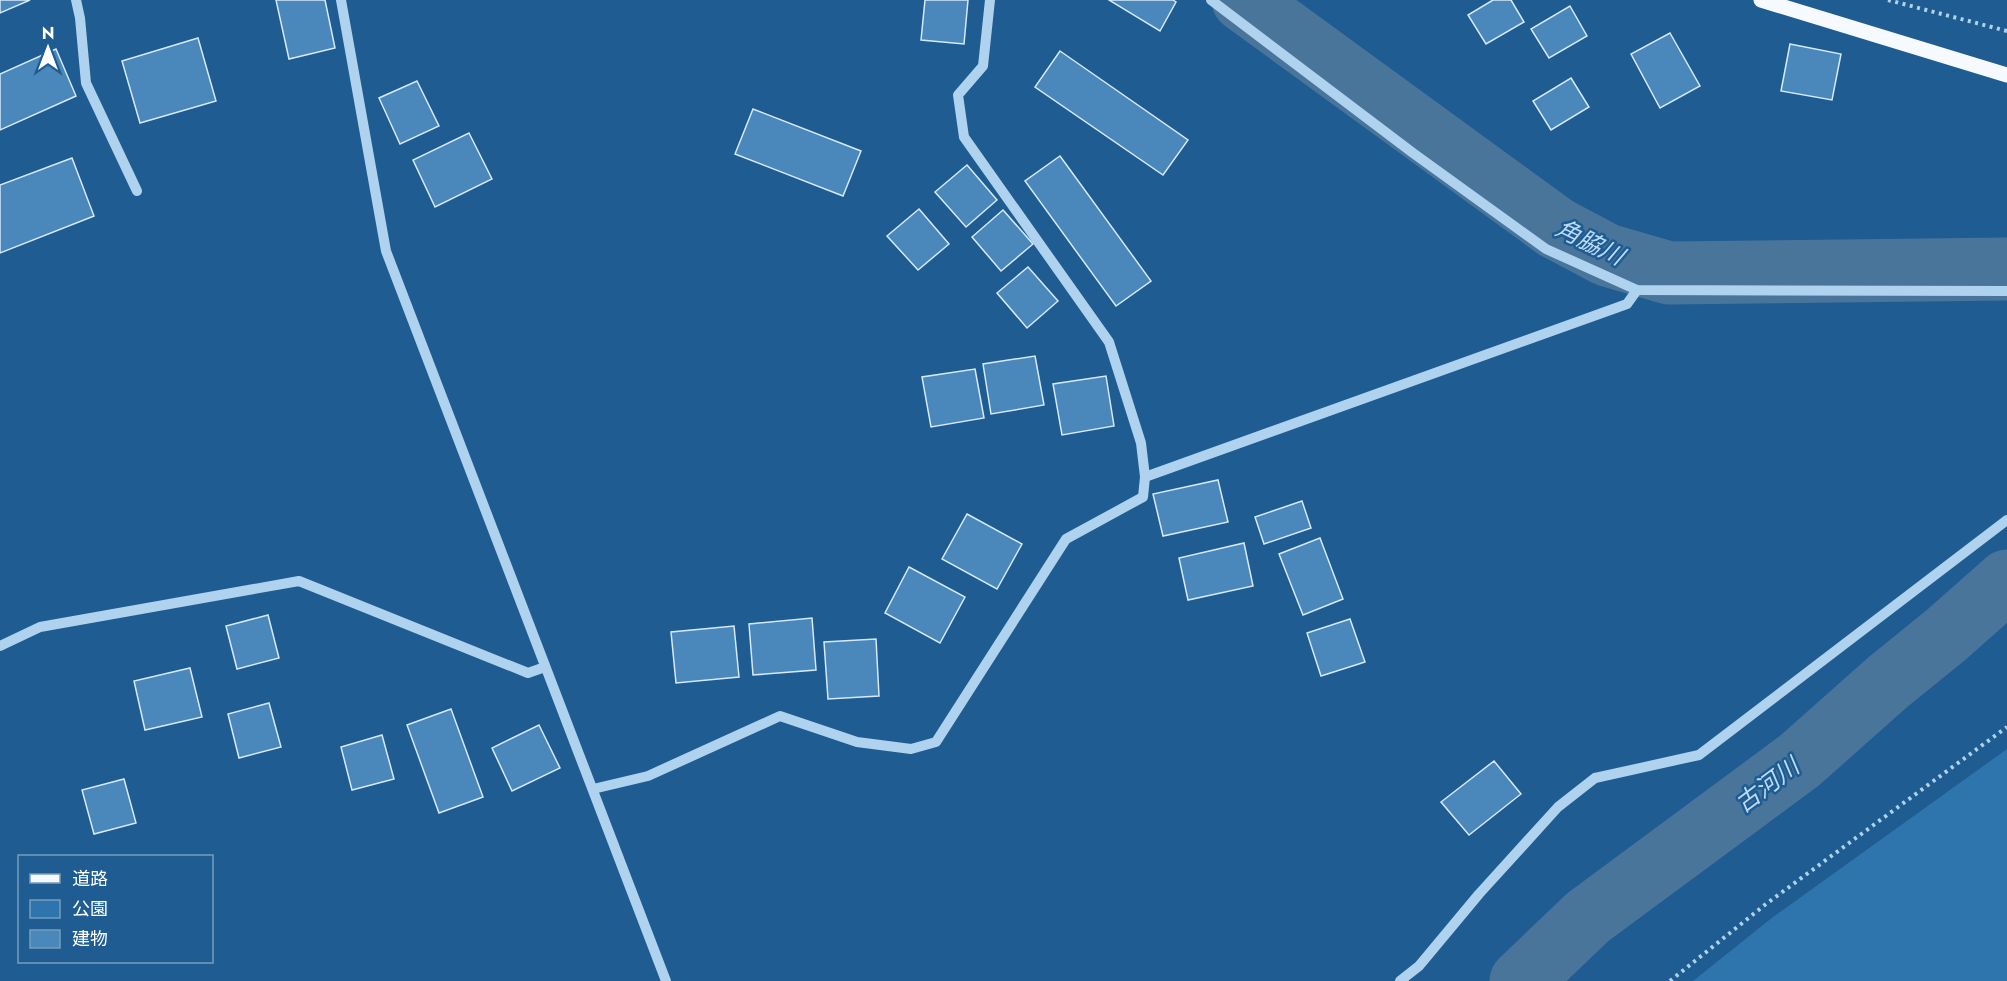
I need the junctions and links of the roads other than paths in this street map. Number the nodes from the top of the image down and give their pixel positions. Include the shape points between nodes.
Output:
1 (76, 0) edge
2 (341, 0) edge
3 (990, 0) edge
4 (1211, 0) edge
5 (1761, 0) edge
6 (2007, 75) edge
7 (136, 191) dead end
8 (1637, 290) junction
9 (2007, 291) edge
10 (1144, 477) junction
11 (2007, 520) edge
12 (0, 646) edge
13 (545, 667) junction
14 (592, 789) junction
15 (666, 981) edge
16 (1400, 981) edge

1 - 7 street via 86,83
2 - 13 street via 386,251
3 - 10 street via 982,66 958,95 964,137 1109,342 1141,443
4 - 8 street via 1546,249
5 - 6 main road
8 - 9 street
8 - 10 street via 1627,304
10 - 14 street via 1143,497 1066,539 936,742 911,749 857,742 780,716 648,776
11 - 16 street via 1699,755 1595,778 1558,807 1419,966
12 - 13 street via 40,627 299,582 528,673
13 - 14 street
14 - 15 street

